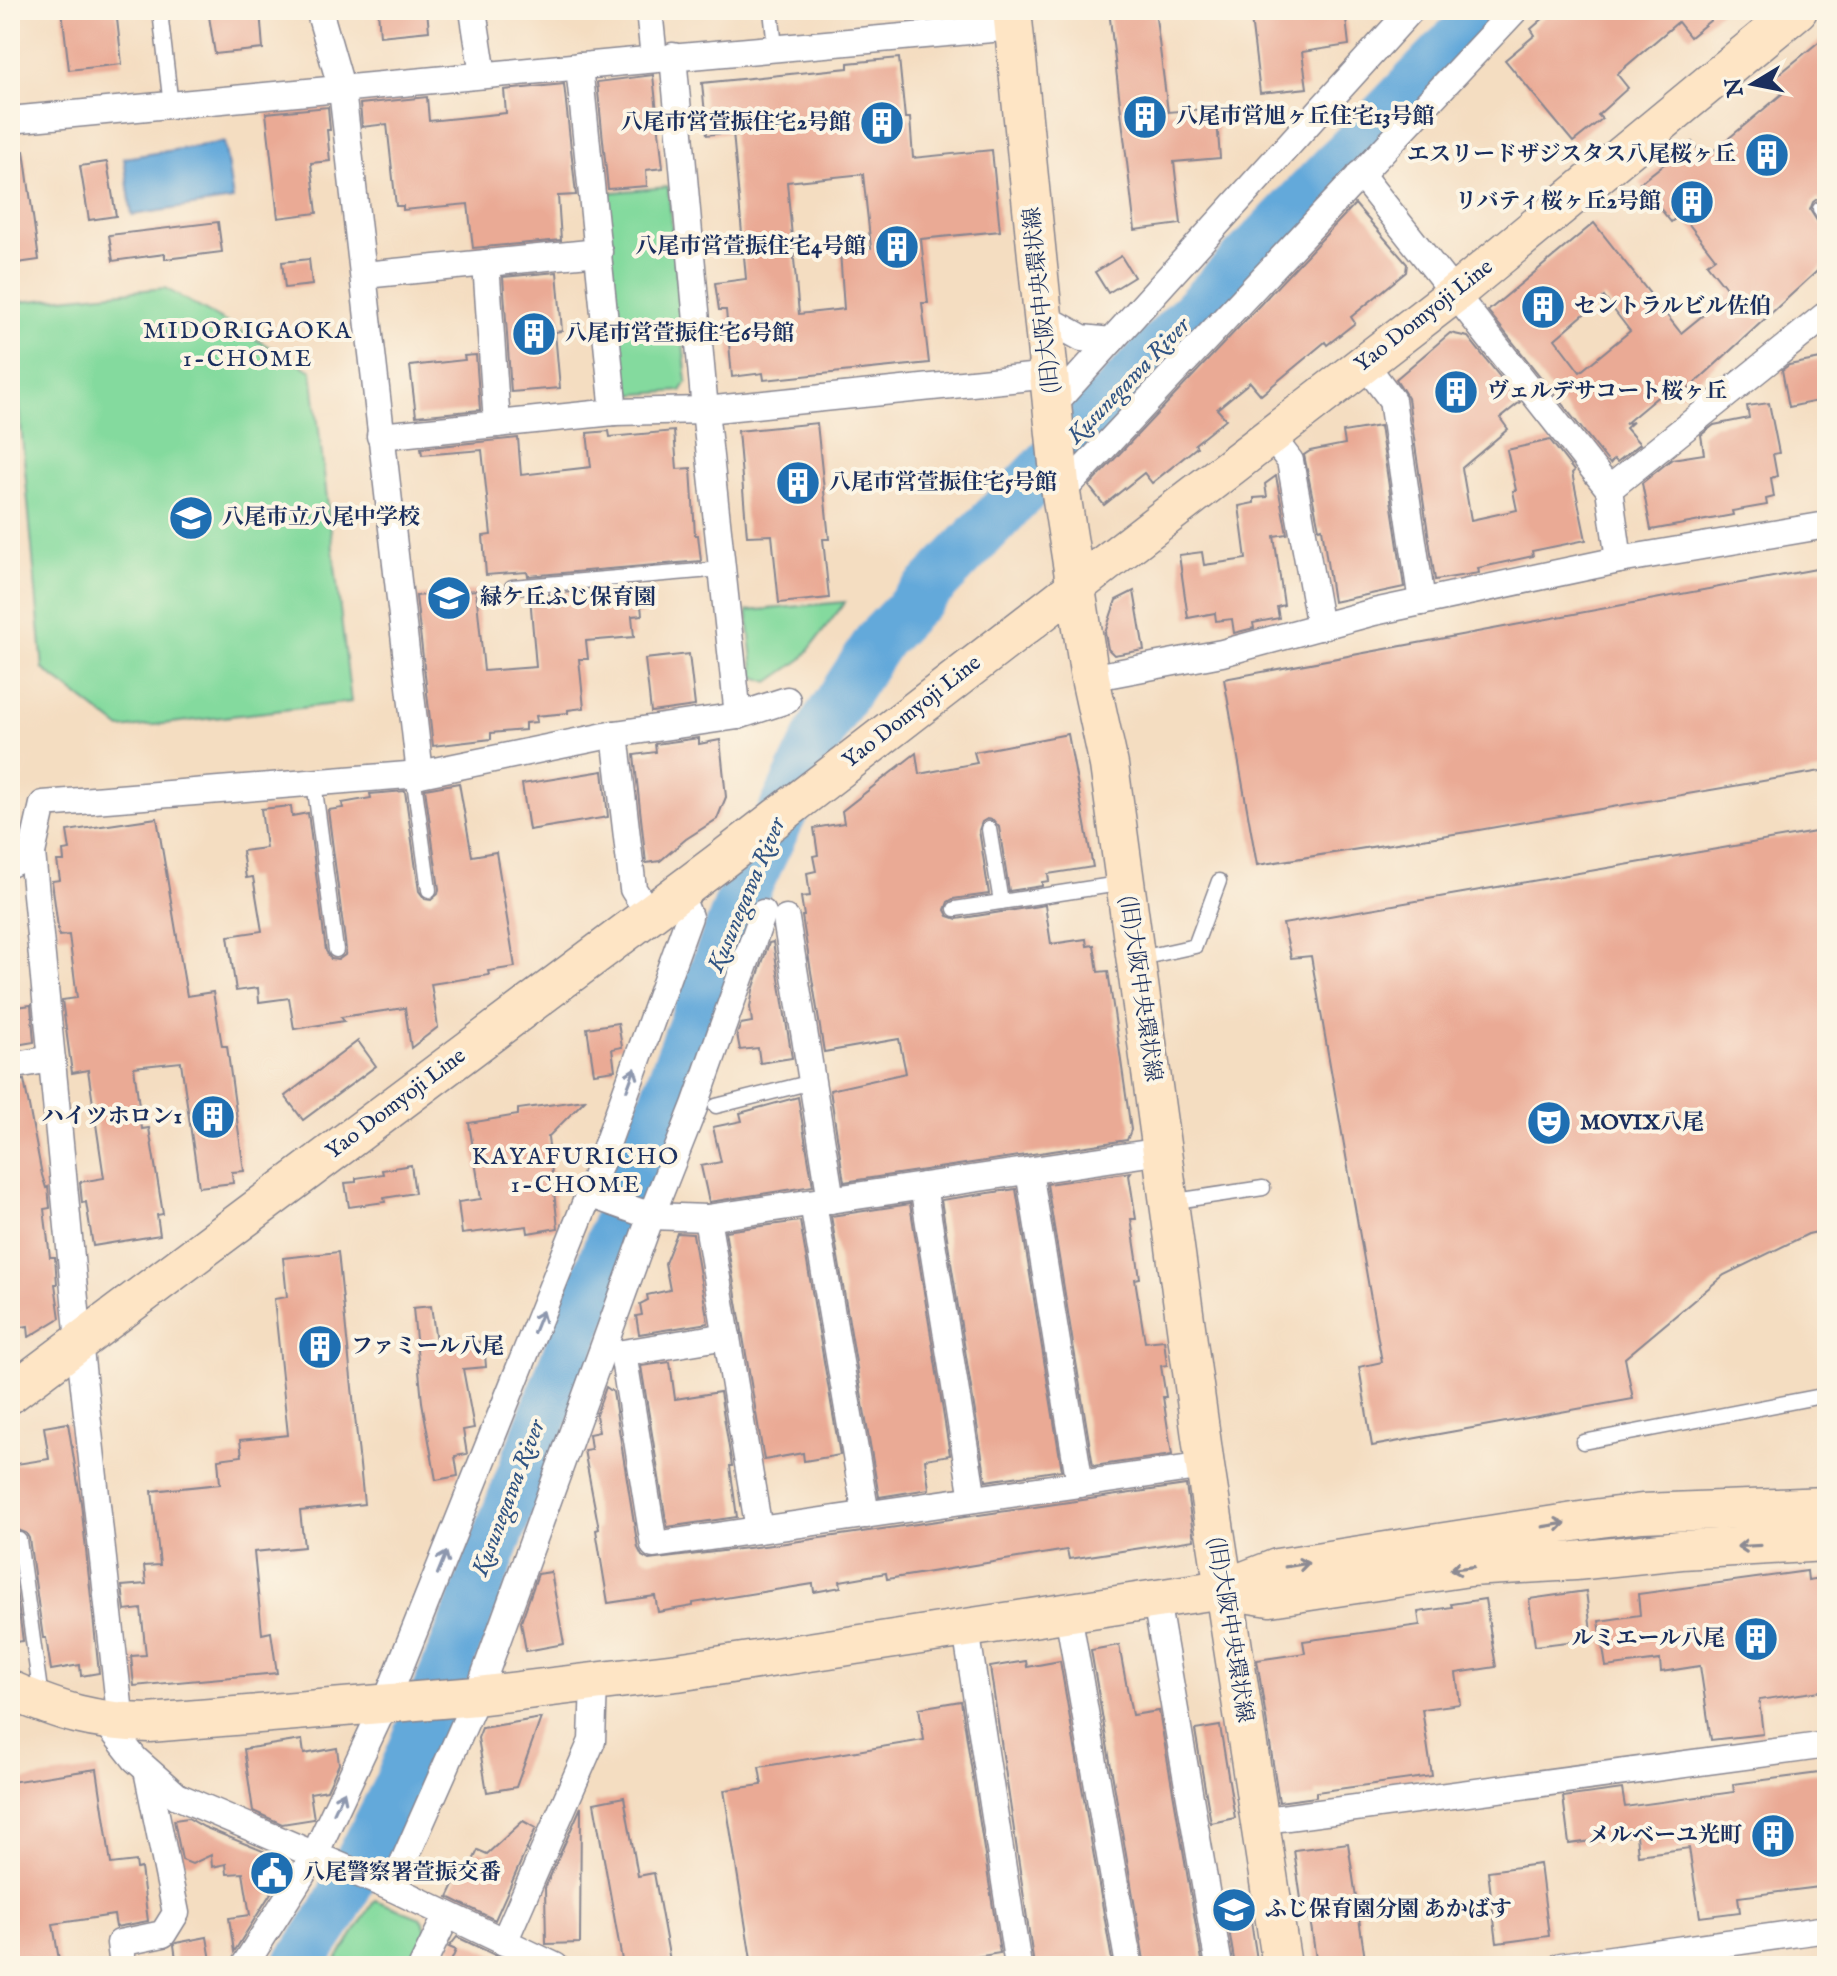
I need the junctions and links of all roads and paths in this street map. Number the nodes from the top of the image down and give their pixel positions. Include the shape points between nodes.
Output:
1 (166, 10) edge
2 (319, 10) edge
3 (473, 10) edge
4 (649, 10) edge
5 (771, 10) edge
6 (1411, 10) edge
7 (1515, 10) edge
8 (1798, 10) edge
9 (1013, 18) edge
10 (775, 47) junction
11 (664, 57) junction
12 (579, 66) junction
13 (483, 75) junction
14 (342, 90) junction
15 (171, 106) junction
16 (10, 120) edge
17 (1360, 174) junction
18 (599, 252) junction
19 (486, 263) junction
20 (364, 275) junction
21 (1453, 295) junction
22 (1827, 314) edge
23 (1044, 317) junction
24 (1111, 341) junction
25 (1364, 363) junction
26 (1051, 390) junction
27 (705, 410) junction
28 (614, 412) junction
29 (497, 424) junction
30 (1270, 435) junction
31 (380, 436) junction
32 (1609, 489) junction
33 (1061, 493) junction
34 (1827, 525) edge
35 (1619, 560) junction
36 (723, 569) junction
37 (1074, 586) junction
38 (512, 587) dead end
39 (1422, 602) junction
40 (1320, 627) junction
41 (1090, 678) junction
42 (787, 700) dead end
43 (738, 716) junction
44 (615, 734) junction
45 (417, 774) junction
46 (314, 782) junction
47 (989, 829) dead end
48 (21, 859) edge
49 (1219, 881) dead end
50 (1125, 883) junction
51 (429, 890) dead end
52 (679, 892) junction
53 (1001, 902) junction
54 (955, 909) dead end
55 (649, 914) junction
56 (336, 950) dead end
57 (1135, 959) junction
58 (52, 1059) junction
59 (10, 1066) edge
60 (812, 1082) junction
61 (716, 1106) dead end
62 (1162, 1151) junction
63 (1029, 1171) junction
64 (923, 1186) junction
65 (1263, 1188) dead end
66 (589, 1194) junction
67 (822, 1201) junction
68 (1169, 1202) junction
69 (651, 1216) junction
70 (707, 1218) junction
71 (727, 1336) junction
72 (79, 1341) junction
73 (10, 1394) edge
74 (1827, 1395) edge
75 (1583, 1442) dead end
76 (1205, 1466) junction
77 (1080, 1484) junction
78 (973, 1499) junction
79 (1827, 1506) edge
80 (866, 1515) junction
81 (759, 1530) junction
82 (19, 1540) dead end
83 (1827, 1542) edge
84 (1223, 1589) junction
85 (1156, 1600) junction
86 (1068, 1613) junction
87 (966, 1629) junction
88 (594, 1682) junction
89 (472, 1696) junction
90 (26, 1697) edge
91 (394, 1701) junction
92 (114, 1722) junction
93 (1827, 1745) edge
94 (147, 1770) junction
95 (1259, 1821) junction
96 (314, 1856) junction
97 (392, 1888) junction
98 (447, 1915) junction
99 (1827, 1929) edge
100 (510, 1951) edge
101 (123, 1966) edge
102 (244, 1966) edge
103 (422, 1966) edge
104 (555, 1966) edge
105 (1018, 1966) edge
106 (1129, 1966) edge
107 (1219, 1966) edge
108 (1282, 1966) edge
109 (1561, 1966) edge

1 - 15 lane via 161,20
2 - 14 street
3 - 13 street
4 - 11 street
5 - 10 lane
6 - 24 street
7 - 17 street
8 - 21 street, Yao Domyoji Line
9 - 10 street
9 - 23 street, (旧)大阪中央環状線
10 - 11 street
11 - 12 street
11 - 27 street
12 - 13 street
12 - 18 street
13 - 14 street
14 - 15 street
14 - 20 street
15 - 16 street
17 - 21 street
17 - 33 street
18 - 19 street
18 - 28 street
19 - 20 street
19 - 29 street
20 - 31 street
21 - 25 street, Yao Domyoji Line
21 - 32 street
22 - 32 street
23 - 24 street via 1082,338
23 - 26 street, (旧)大阪中央環状線
24 - 26 street
25 - 30 street, Yao Domyoji Line
25 - 39 street via 1392,400
26 - 27 street
26 - 33 street, (旧)大阪中央環状線
27 - 28 street
27 - 36 street
28 - 29 street
29 - 31 street
30 - 37 street, Yao Domyoji Line
30 - 40 street via 1290,461
31 - 45 street
32 - 35 street
33 - 37 street, (旧)大阪中央環状線
34 - 35 street
35 - 39 street
36 - 38 lane
36 - 43 street
37 - 41 street, (旧)大阪中央環状線
37 - 52 street, Yao Domyoji Line
39 - 40 street
40 - 41 street via 1222,653
41 - 50 street, (旧)大阪中央環状線 via 1109,765
42 - 43 street
43 - 44 street
44 - 45 street
44 - 55 street via 633,889
45 - 46 street
45 - 51 lane
46 - 48 street via 43,804
46 - 56 lane
47 - 53 lane
48 - 58 street
49 - 57 lane via 1195,946
50 - 53 lane
50 - 57 street, (旧)大阪中央環状線
52 - 55 street, Yao Domyoji Line
66 -> 52 street via 689,917
53 - 54 lane
55 - 72 street, Yao Domyoji Line
57 - 62 street, (旧)大阪中央環状線
58 - 59 street
58 - 72 street
60 - 61 lane
60 - 67 street
60 - 69 street via 774,916
62 - 63 street
62 - 68 street, (旧)大阪中央環状線
63 - 64 street
63 - 77 street
64 - 67 street
64 - 78 street
65 - 68 lane
66 - 69 street
91 -> 66 street
67 - 70 street
67 - 80 street
68 - 76 street, (旧)大阪中央環状線
69 - 70 street
69 - 89 street
70 - 71 street
71 - 81 street
71 - 81 street via 623,1353 649,1516 654,1545
72 - 73 street, Yao Domyoji Line
72 - 92 street
74 - 75 lane
76 - 77 street
76 - 84 street, (旧)大阪中央環状線
77 - 78 street
78 - 80 street
84 -> 79 street via 1277,1568 1600,1518
80 - 81 street
82 - 90 lane
83 -> 84 street via 1469,1567 1270,1597
84 - 85 street
84 - 95 street, (旧)大阪中央環状線
85 - 86 street
85 - 107 street
86 - 87 street
86 - 106 street
87 - 88 street
87 - 105 street
88 - 89 street
88 - 100 street via 592,1741
89 - 91 street
89 - 97 street
90 - 92 street
91 - 92 street
96 -> 91 street
92 - 94 street
93 - 95 street
94 - 96 street via 177,1796
94 - 101 street via 176,1913 163,1934 120,1943
95 - 108 street, (旧)大阪中央環状線
96 - 97 street
96 - 102 street
97 - 98 street
98 - 100 street
98 - 103 street
99 - 109 street
100 - 104 street

